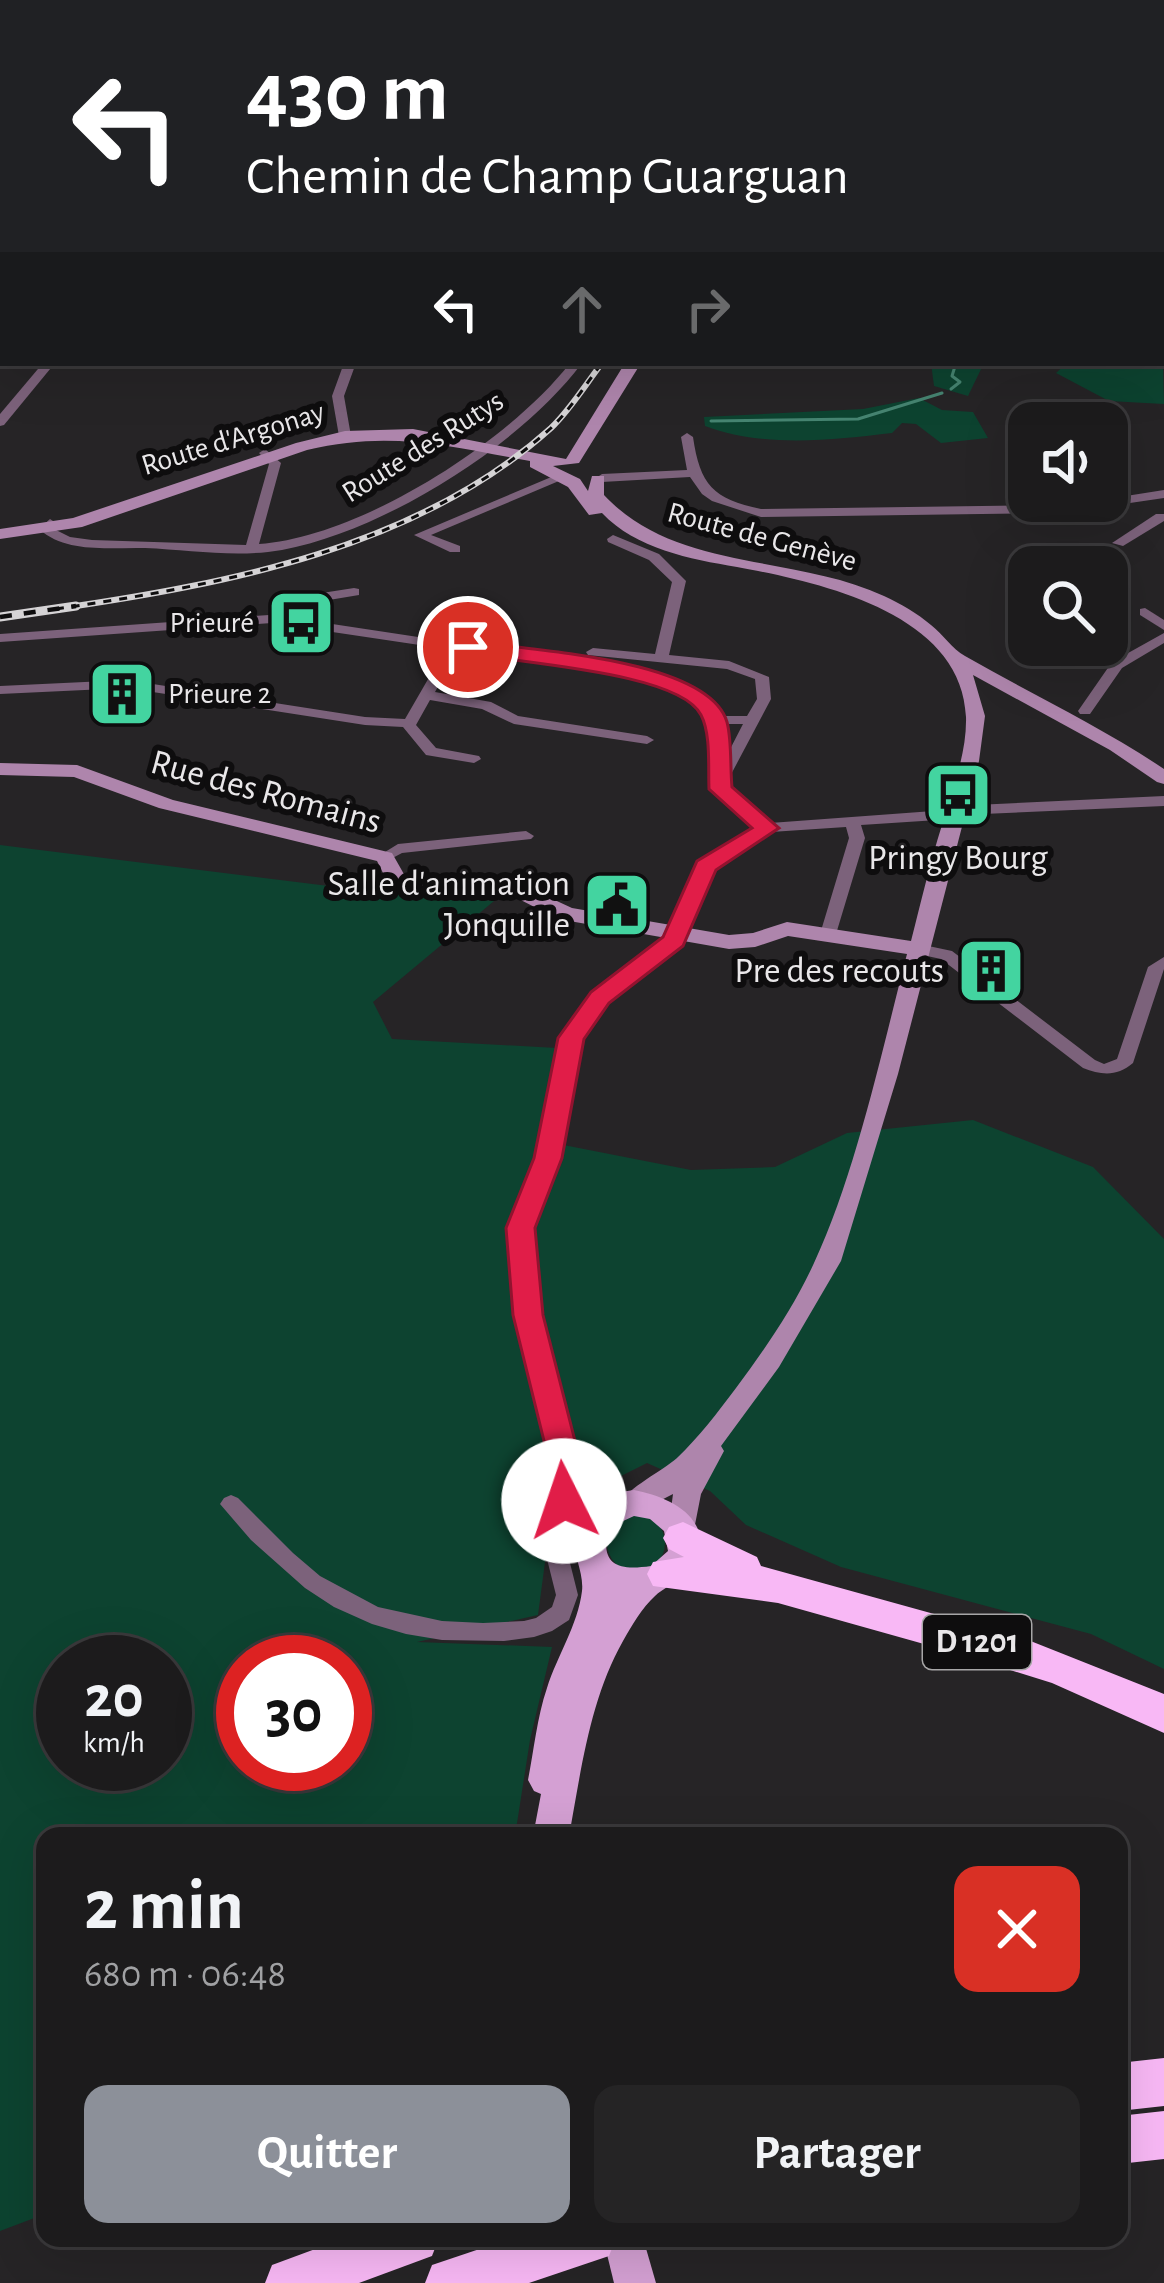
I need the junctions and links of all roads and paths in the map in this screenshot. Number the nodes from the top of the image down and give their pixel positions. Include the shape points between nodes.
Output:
1 (47, 366) edge
2 (349, 366) edge
3 (574, 366) edge
4 (631, 366) edge
5 (344, 411) junction
6 (0, 422) edge
7 (366, 431) junction
8 (593, 431) junction
9 (344, 434) junction
10 (687, 437) dead end
11 (484, 448) junction
12 (268, 454) junction
13 (565, 471) junction
14 (599, 471) junction
15 (691, 472) junction
16 (1164, 494) edge
17 (1128, 502) edge
18 (1128, 502) edge
19 (1008, 510) edge
20 (1162, 517) edge
21 (54, 529) junction
22 (0, 532) edge
23 (627, 532) junction
24 (1118, 543) dead end
25 (251, 549) junction
26 (455, 549) dead end
27 (355, 592) dead end
28 (475, 609) dead end
29 (1145, 612) dead end
30 (272, 619) junction
31 (1164, 626) edge
32 (1164, 637) edge
33 (0, 638) edge
34 (454, 645) junction
35 (593, 652) dead end
36 (948, 652) junction
37 (661, 659) junction
38 (0, 690) edge
39 (970, 690) junction
40 (1021, 694) junction
41 (424, 695) junction
42 (716, 720) junction
43 (752, 720) junction
44 (1087, 721) junction
45 (408, 723) junction
46 (647, 740) dead end
47 (474, 759) dead end
48 (0, 769) edge
49 (1164, 778) edge
50 (720, 782) junction
51 (1164, 801) edge
52 (954, 813) junction
53 (853, 824) junction
54 (767, 828) junction
55 (526, 836) dead end
56 (386, 856) junction
57 (677, 934) junction
58 (827, 934) junction
59 (920, 949) junction
60 (1164, 962) edge
61 (735, 1407) junction
62 (634, 1503) junction
63 (231, 1504) dead end
64 (670, 1557) junction
65 (601, 1571) junction
66 (1164, 1715) edge
67 (548, 1827) edge
68 (551, 1827) edge
69 (1164, 2082) edge
70 (1128, 2085) edge
71 (1164, 2135) edge
72 (1128, 2139) edge
73 (389, 2247) edge
74 (563, 2247) edge
75 (625, 2247) edge
76 (290, 2283) edge
77 (450, 2283) edge
78 (635, 2283) edge

1 - 6 street
2 - 5 street via 338,396
3 - 11 street, Route des Rutys via 550,398
4 - 8 main road
5 - 7 street
5 - 9 street
7 - 9 main road, Route d'Argonay
7 - 11 main road, Route d'Argonay
8 - 13 main road
8 - 14 main road, Route de Genève
9 - 12 main road, Route d'Argonay
10 - 15 street
11 - 13 main road, Route d'Argonay
11 - 25 street, Route des Rutys via 369,517 295,544
12 - 21 main road, Route d'Argonay
12 - 25 street via 275,463
13 - 14 main road
13 - 23 main road, Route de Genève via 594,511
13 - 26 street via 420,535
14 - 15 street
14 - 23 main road, Route de Genève via 596,496
15 - 19 street via 721,503 761,513
16 - 17 street
18 - 20 street
20 - 24 street
21 - 22 main road, Route d'Argonay
21 - 25 street, Route des Rutys
23 - 36 main road, Route de Genève via 676,554 854,596
23 - 37 street, Route de Genève via 613,539 654,557 680,589
27 - 30 street via 314,598
28 - 34 street
29 - 31 street
30 - 33 street
30 - 34 street
32 - 44 street via 1117,665
34 - 41 street
34 - 42 street via 652,676 702,698
35 - 37 street
36 - 39 main road
36 - 40 main road, Route de Genève
37 - 43 street via 755,671 765,683
38 - 45 street via 127,684
39 - 40 main road
39 - 44 main road
39 - 52 main road via 981,719
40 - 44 main road, Route de Genève
41 - 45 street
41 - 46 street via 492,707 508,719
42 - 43 street
42 - 50 street
43 - 50 street
44 - 49 main road
45 - 47 street via 431,752
48 - 56 main road, Rue des Romains via 77,771 166,804
50 - 54 street via 727,798
51 - 52 street
52 - 53 street
52 - 59 main road
53 - 54 street
53 - 58 street via 857,838
54 - 57 street via 706,866
55 - 56 street
56 - 57 main road, Rue des Romains via 401,884 507,884 566,914
57 - 58 main road, Rue des Romains via 742,943 788,928
57 - 63 street via 581,1018 556,1095 548,1158 523,1215 528,1315 565,1472 558,1558 566,1603 553,1621 528,1630 409,1629 369,1615 314,1582
58 - 59 main road, Rue des Romains
59 - 60 street via 946,955 1104,1070 1124,1063
59 - 61 main road via 828,1261
61 - 62 main road via 668,1484
61 - 64 main road via 687,1492
62 - 64 main road via 664,1511
62 - 65 main road via 594,1521 587,1547
64 - 65 main road via 614,1579
64 - 66 highway, D 1201 via 1035,1659
64 - 68 main road via 624,1606 590,1680
65 - 67 main road via 552,1739
69 - 70 highway
71 - 72 highway
73 - 76 highway
74 - 77 highway
75 - 78 main road

